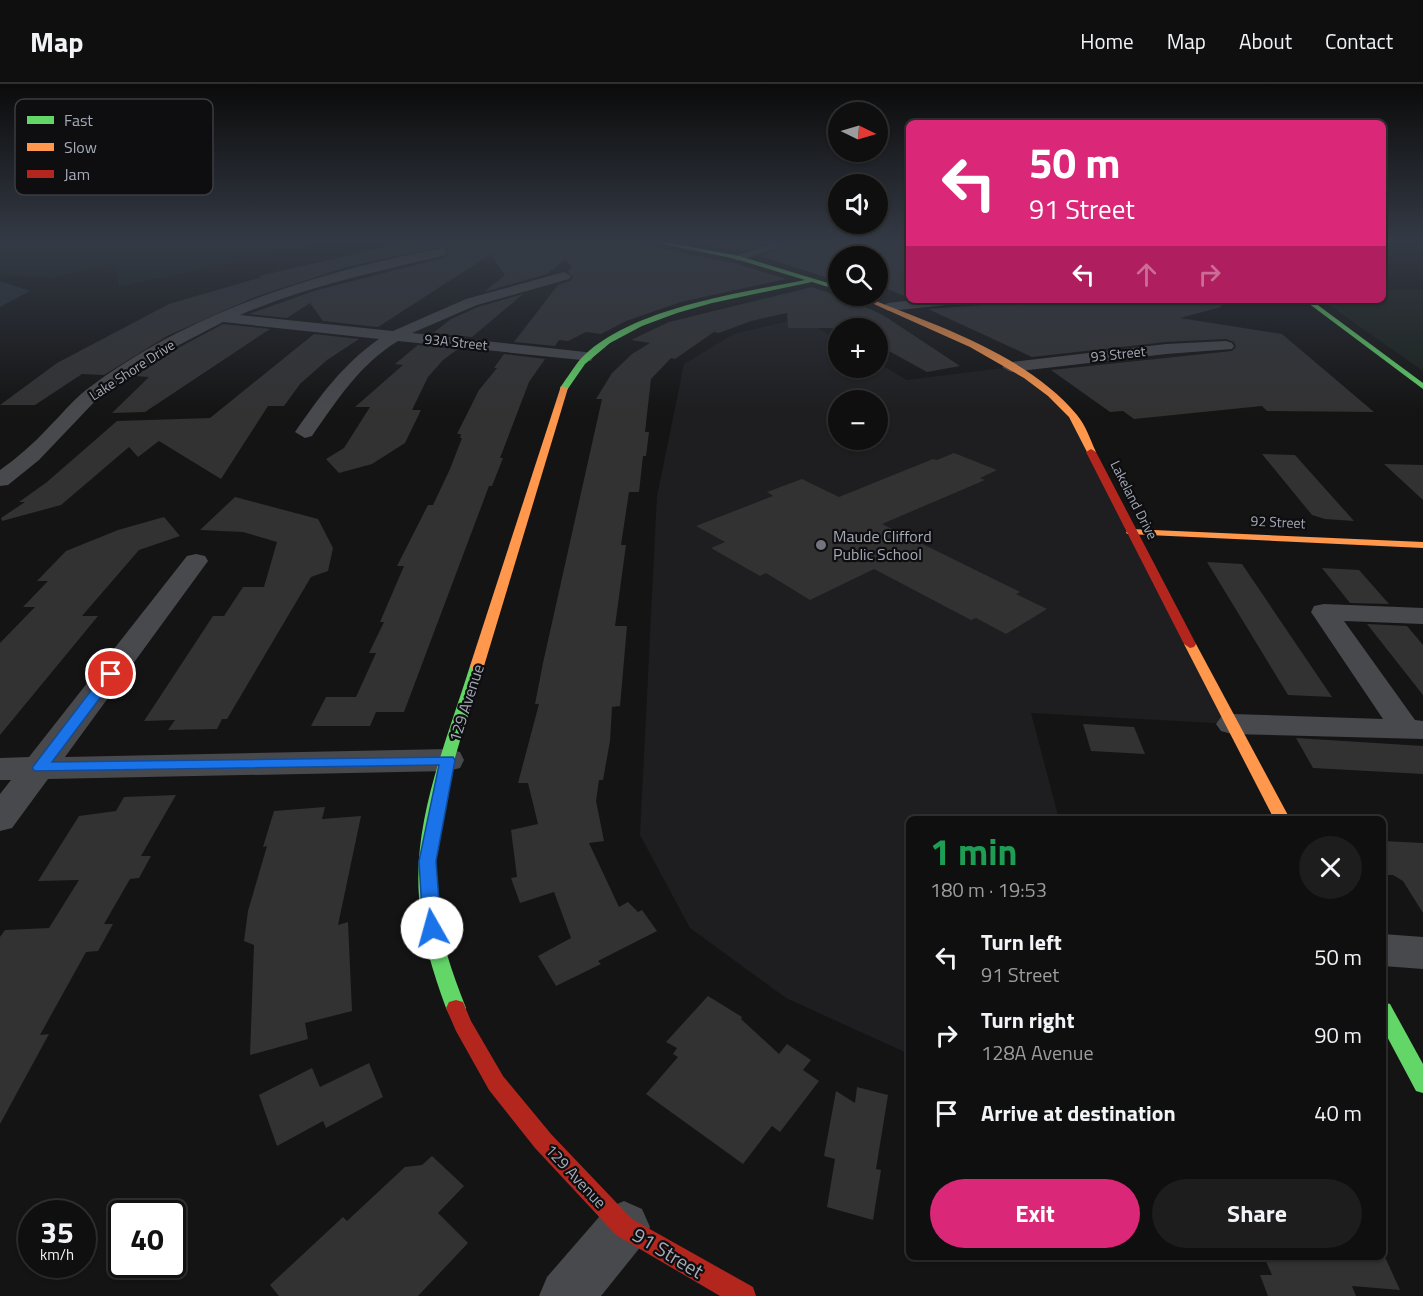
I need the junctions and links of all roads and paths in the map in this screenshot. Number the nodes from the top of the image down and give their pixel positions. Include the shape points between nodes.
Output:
1 (260, 300) edge
2 (484, 300) edge
3 (735, 300) edge
4 (927, 303) edge
5 (1310, 303) edge
6 (888, 307) joint
7 (219, 317) junction
8 (398, 336) junction
9 (1226, 346) dead end
10 (585, 357) junction
11 (1011, 367) junction
12 (1423, 387) edge
13 (305, 432) dead end
14 (0, 480) edge
15 (1131, 532) junction
16 (1423, 545) edge
17 (196, 561) dead end
18 (1423, 616) edge
19 (1232, 724) junction
20 (1415, 730) edge
21 (448, 760) junction
22 (40, 768) junction
23 (0, 769) edge
24 (1280, 816) edge
25 (0, 819) edge
26 (1386, 950) edge
27 (1423, 953) edge
28 (1386, 1016) edge
29 (1423, 1084) edge
30 (624, 1227) junction
31 (566, 1296) edge
32 (744, 1296) edge

1 - 7 street, Lake Shore Drive
2 - 8 street via 448,310
3 - 10 street, 129 Avenue via 630,330
4 - 6 street
5 - 12 street
6 - 11 street, Lakeland Drive
7 - 8 street, 93A Street
7 - 14 street, Lake Shore Drive via 92,394 37,452
8 - 10 street, 93A Street
8 - 13 street via 352,369
9 - 11 street, 93 Street
10 - 21 street, 129 Avenue via 561,395
11 - 15 street, Lakeland Drive via 1041,386 1074,417
15 - 16 street, 92 Street
15 - 19 street, Lakeland Drive
17 - 22 street
18 - 20 street via 1324,612
19 - 20 street
19 - 24 street, Lakeland Drive
21 - 22 street
21 - 30 street, 129 Avenue via 428,861 429,910 439,963 463,1025 496,1083
22 - 23 street
22 - 25 street
26 - 27 street
28 - 29 street
30 - 31 street
30 - 32 street, 91 Street

